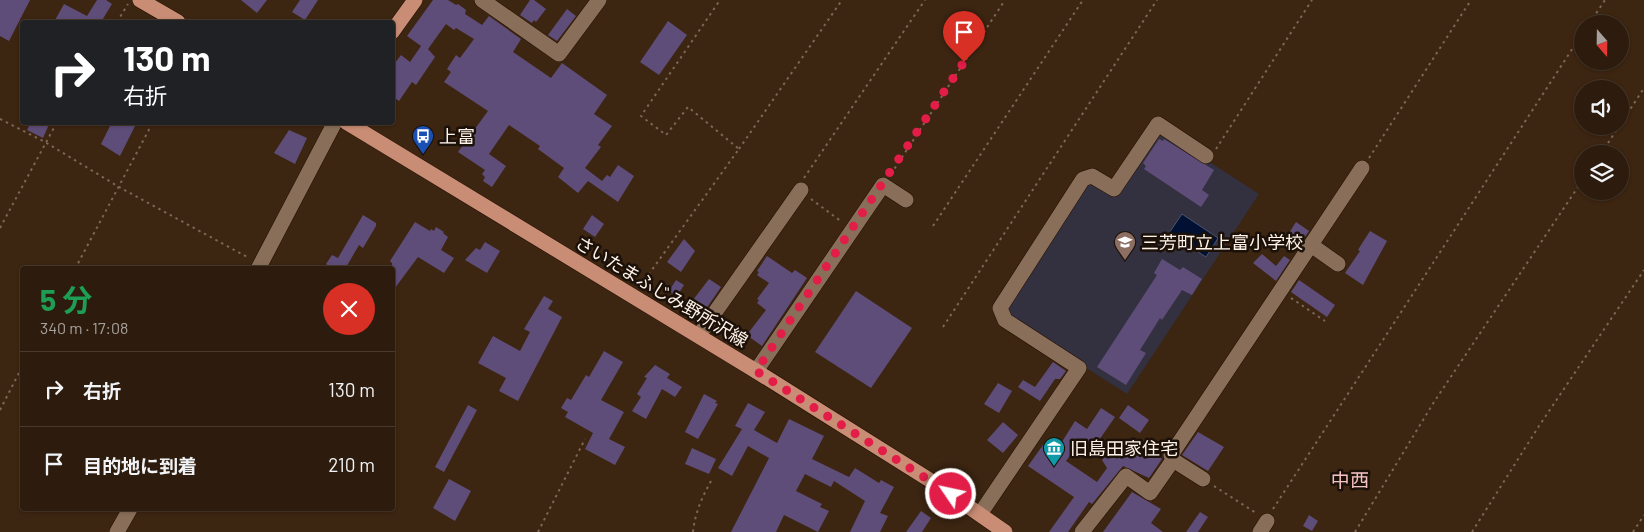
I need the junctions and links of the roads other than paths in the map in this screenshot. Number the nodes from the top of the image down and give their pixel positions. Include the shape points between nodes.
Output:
1 (140, 0) edge
2 (415, 0) edge
3 (482, 0) edge
4 (599, 0) edge
5 (175, 20) edge
6 (395, 28) edge
7 (333, 125) edge
8 (351, 125) edge
9 (1206, 156) road end
10 (1362, 168) road end
11 (801, 190) road end
12 (906, 200) dead end
13 (1311, 245) junction
14 (1338, 264) dead end
15 (260, 266) edge
16 (699, 335) junction
17 (756, 371) junction
18 (1173, 460) junction
19 (1203, 479) road end
20 (129, 511) edge
21 (980, 514) junction
22 (117, 532) edge
23 (1005, 532) edge
24 (1082, 532) edge

1 - 5 main road
2 - 6 main road
3 - 4 street via 559,54
7 - 15 street
8 - 16 main road, さいたまふじみ野所沢線
9 - 21 street via 1158,124 1114,189 1092,176 1083,178 1000,308 1004,320 1079,368
10 - 13 street
11 - 16 street
12 - 17 street via 883,185
13 - 14 street
13 - 18 street via 1172,455
16 - 17 main road, さいたまふじみ野所沢線
17 - 21 main road, さいたまふじみ野所沢線
18 - 19 street
18 - 24 street via 1150,493 1126,476
20 - 22 street
21 - 23 main road, さいたまふじみ野所沢線

